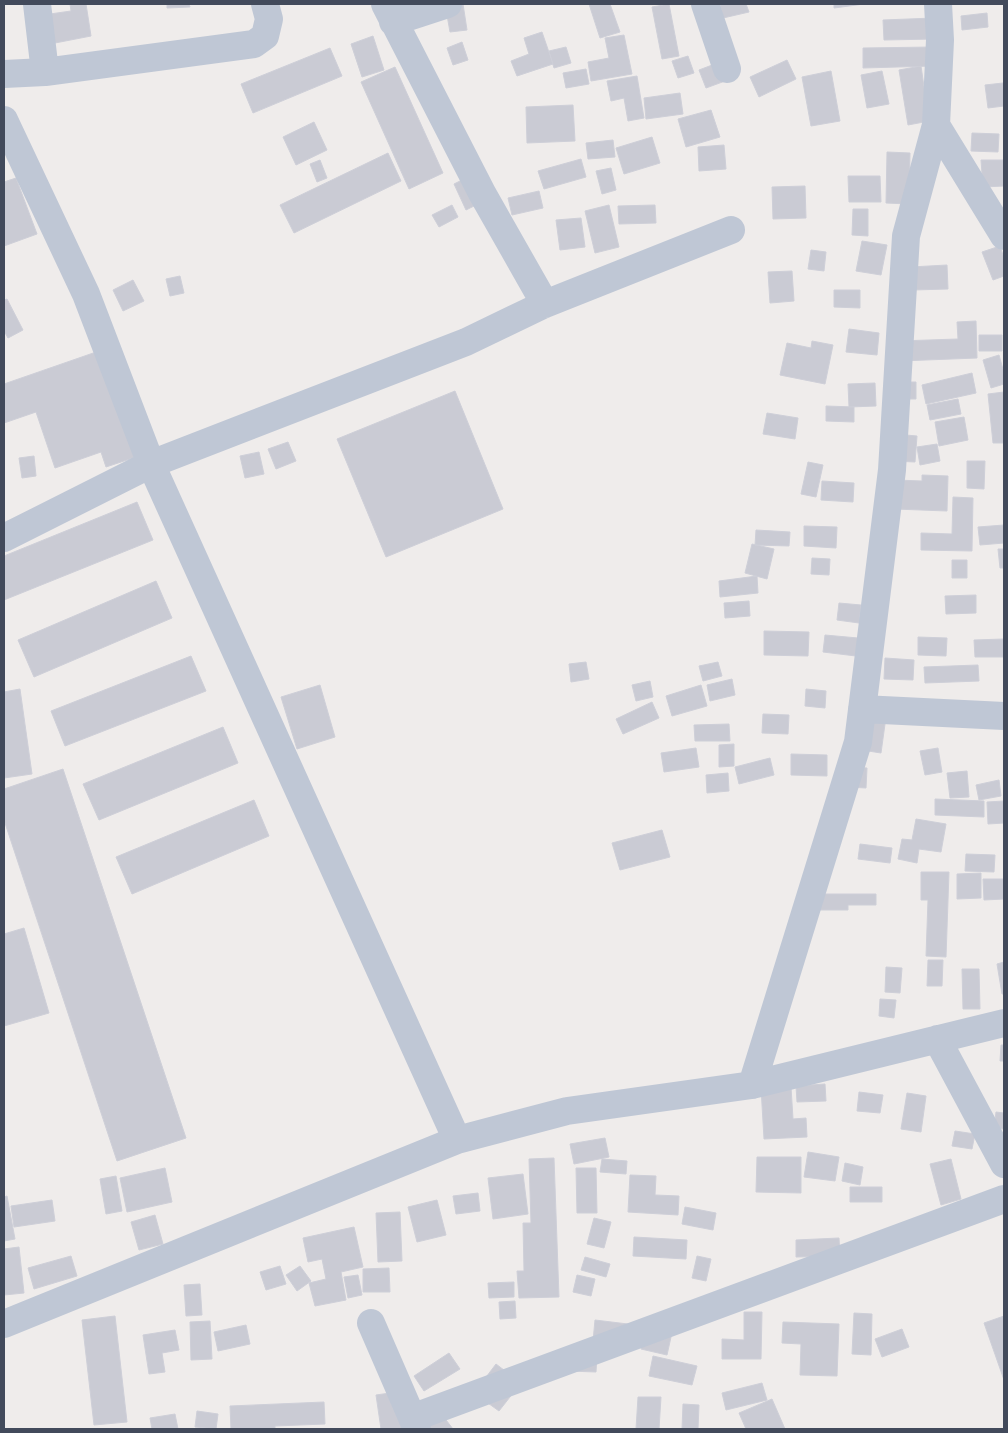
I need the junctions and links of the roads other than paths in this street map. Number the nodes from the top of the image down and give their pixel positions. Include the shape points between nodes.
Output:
1 (37, 4) edge
2 (265, 4) edge
3 (448, 4) edge
4 (704, 4) edge
5 (938, 4) edge
6 (389, 13) edge
7 (727, 69) dead end
8 (45, 72) junction
9 (4, 74) edge
10 (4, 120) edge
11 (936, 125) junction
12 (731, 230) dead end
13 (1004, 236) edge
14 (545, 304) junction
15 (151, 464) junction
16 (4, 538) edge
17 (862, 709) junction
18 (1004, 716) edge
19 (1004, 1023) edge
20 (937, 1039) junction
21 (752, 1085) junction
22 (457, 1140) junction
23 (1004, 1164) edge
24 (1004, 1199) edge
25 (371, 1323) dead end
26 (4, 1324) edge
27 (415, 1424) edge

1 - 8 street
2 - 8 street via 269,19 265,36 254,44
3 - 6 street
4 - 7 street
5 - 11 street via 940,40
6 - 14 street via 482,193
8 - 9 street
10 - 15 street via 86,294
11 - 13 street
11 - 17 street via 906,236 892,470
12 - 14 street
14 - 15 street via 466,342
15 - 16 street
15 - 22 street
17 - 18 street
17 - 21 street via 858,742
19 - 20 street
20 - 21 street
20 - 23 street
21 - 22 street via 567,1111
22 - 26 street
24 - 27 street
25 - 27 street

